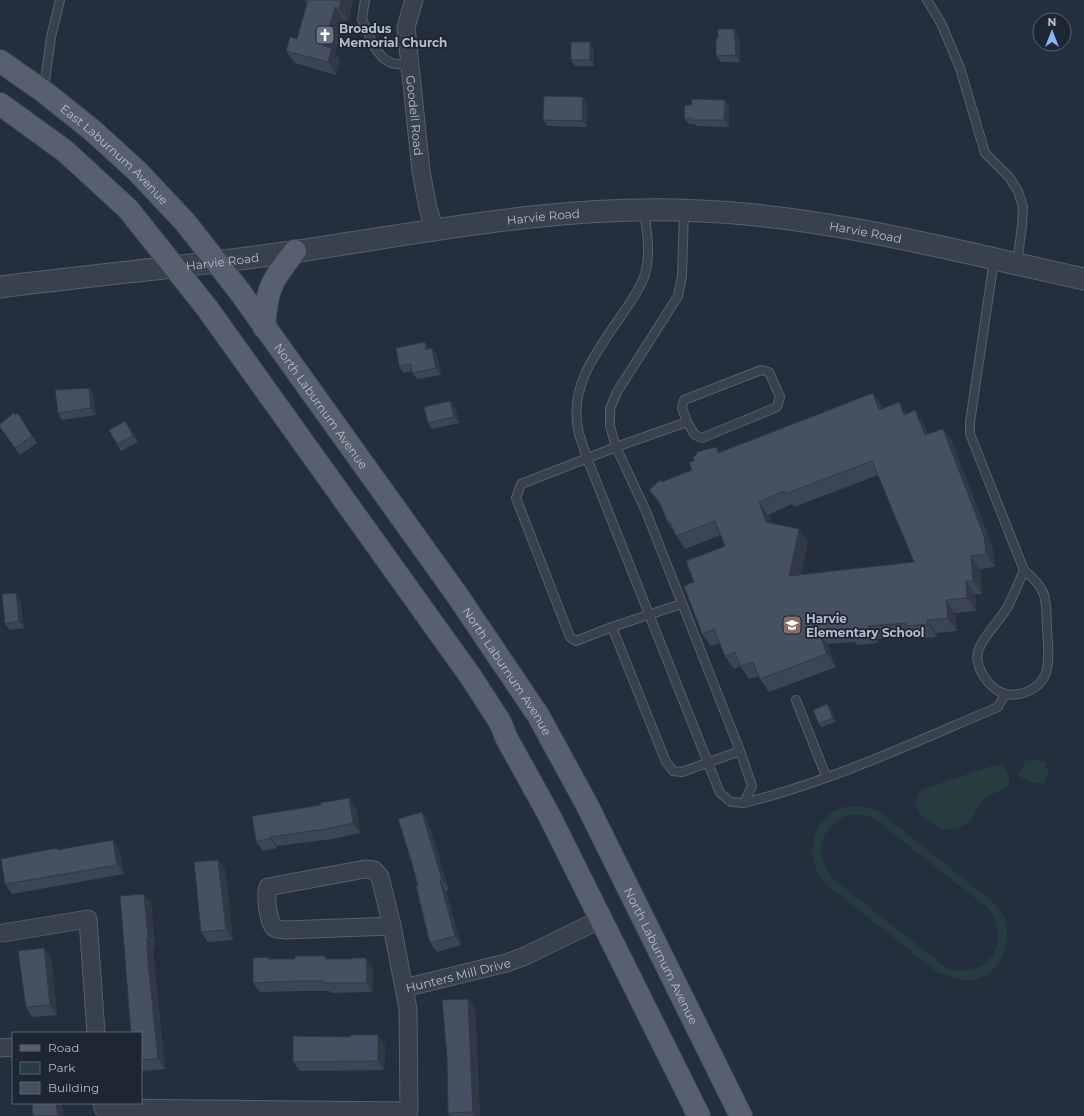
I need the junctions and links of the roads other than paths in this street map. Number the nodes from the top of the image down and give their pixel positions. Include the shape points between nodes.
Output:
1 (60, 0) edge
2 (365, 0) edge
3 (414, 0) edge
4 (927, 0) edge
5 (0, 61) edge
6 (410, 66) junction
7 (43, 91) junction
8 (0, 104) edge
9 (644, 210) junction
10 (684, 210) junction
11 (435, 231) junction
12 (295, 251) junction
13 (994, 260) junction
14 (215, 262) junction
15 (1016, 265) junction
16 (174, 268) junction
17 (1084, 279) edge
18 (0, 287) edge
19 (264, 326) junction
20 (687, 422) junction
21 (616, 447) junction
22 (587, 458) junction
23 (1024, 570) junction
24 (681, 604) junction
25 (650, 615) junction
26 (612, 628) junction
27 (1005, 694) junction
28 (796, 700) dead end
29 (740, 751) junction
30 (708, 762) junction
31 (826, 776) junction
32 (744, 803) junction
33 (601, 919) junction
34 (392, 926) junction
35 (4, 933) dead end
36 (404, 988) junction
37 (96, 1032) edge
38 (12, 1047) edge
39 (0, 1048) edge
40 (102, 1104) edge
41 (699, 1116) edge
42 (741, 1116) edge

1 - 7 lane via 51,37
2 - 6 lane via 362,19 374,47 391,63
3 - 6 street, Goodell Road via 406,27
4 - 15 lane via 941,23 960,68 985,153 1009,177 1018,191 1022,219
5 - 7 main road, East Laburnum Avenue
6 - 11 street, Goodell Road via 421,171
7 - 14 main road, East Laburnum Avenue via 92,130 137,171 185,222
8 - 16 main road via 71,156 128,210
9 - 10 street, Harvie Road
9 - 11 street, Harvie Road via 579,212
9 - 22 lane via 649,254 645,275 596,353 577,393 578,430
10 - 13 street, Harvie Road via 778,217
10 - 21 lane via 682,276 678,296 617,392 610,409 610,426
11 - 12 street, Harvie Road
12 - 14 street, Harvie Road
12 - 19 main road via 272,283
13 - 15 street, Harvie Road
13 - 23 lane via 970,434
14 - 16 street, Harvie Road
14 - 19 main road, North Laburnum Avenue
15 - 17 street, Harvie Road
16 - 18 street, Harvie Road
16 - 33 main road via 207,308 471,677 500,722
19 - 42 main road, North Laburnum Avenue via 457,595 538,715 586,803
20 - 20 lane via 682,408 684,400 761,370 769,372 780,398 777,407 702,438 695,435
20 - 21 lane
21 - 22 lane
21 - 24 lane via 645,509
22 - 25 lane
22 - 26 lane via 521,484 516,498 570,637 576,641
23 - 27 lane via 1006,610 978,649 978,663 985,680
23 - 27 lane via 1038,581 1046,598 1046,674 1038,686 1024,693
24 - 25 lane
24 - 29 lane
25 - 26 lane
25 - 30 lane
26 - 30 lane via 666,762 673,771 682,772
27 - 31 lane via 998,707
28 - 31 lane
29 - 30 lane
29 - 32 lane via 752,786
30 - 32 lane via 720,793 731,802
31 - 32 lane
33 - 36 street, Hunters Mill Drive via 506,963
33 - 41 main road
34 - 34 street via 274,928 271,925 266,891 273,885 352,871 374,870 380,877
34 - 36 street
35 - 37 street via 88,919
36 - 40 street, Hunters Mill Drive via 408,1009 409,1111 103,1108
38 - 39 street

